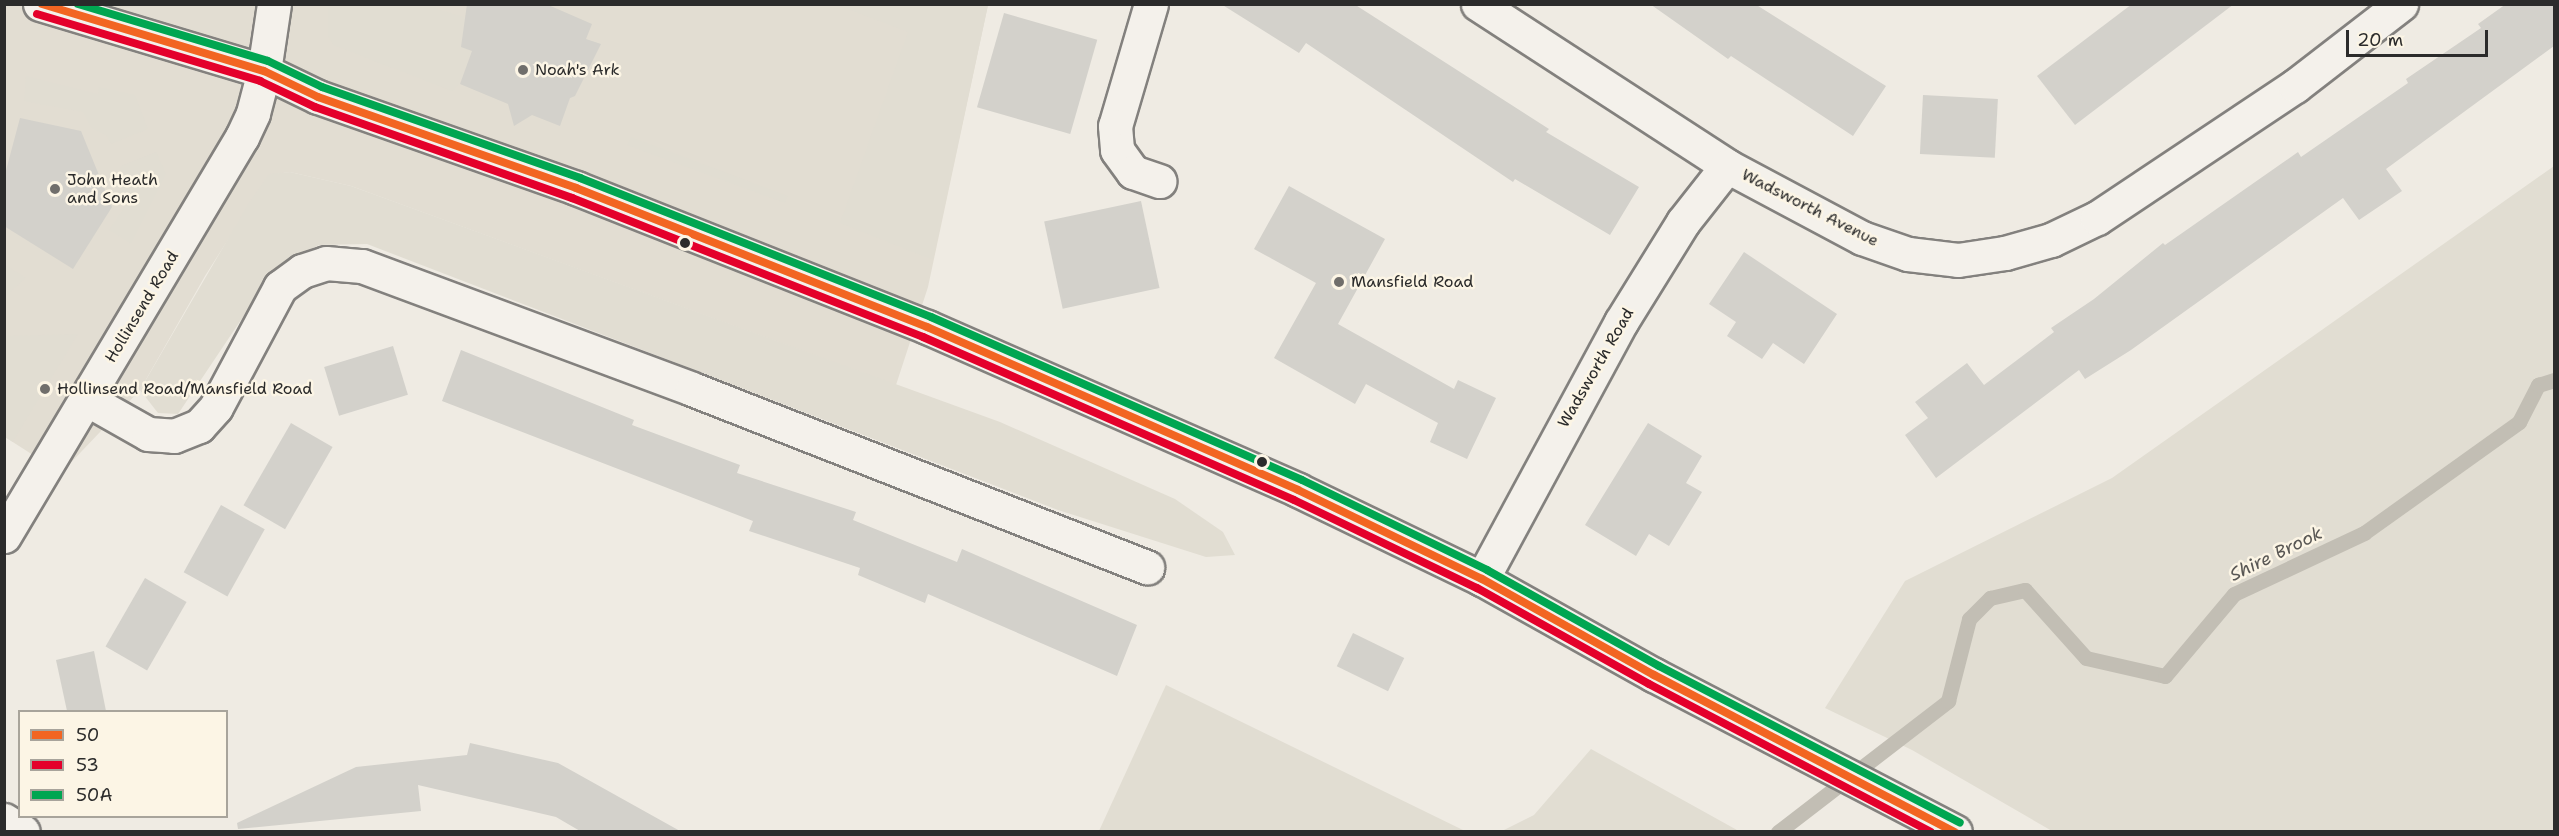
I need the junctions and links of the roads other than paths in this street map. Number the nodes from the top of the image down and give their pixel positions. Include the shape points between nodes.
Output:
1 (40, 4) edge
2 (274, 4) edge
3 (1151, 4) edge
4 (1478, 4) edge
5 (2401, 4) edge
6 (264, 71) junction
7 (1727, 166) junction
8 (1159, 181) dead end
9 (88, 400) junction
10 (4, 536) edge
11 (1147, 567) dead end
12 (1482, 579) junction
13 (4, 820) edge
14 (23, 831) edge
15 (1955, 831) edge

1 - 6 street
2 - 6 street, Hollinsend Road
3 - 8 street via 1115,126 1117,150 1133,172
4 - 7 street, Wadsworth Avenue
5 - 7 street, Wadsworth Avenue via 2295,86 2097,218 2051,240 2005,253 1958,260 1908,254 1862,238
6 - 9 street, Hollinsend Road via 242,137
6 - 12 street via 318,97 566,184 895,314 1298,490
7 - 12 street, Wadsworth Road via 1683,222 1621,322
9 - 10 street, Hollinsend Road
9 - 11 street via 147,434 174,436 199,426 216,407 280,287 302,271 327,263 362,266 692,389
12 - 15 street
13 - 14 street

